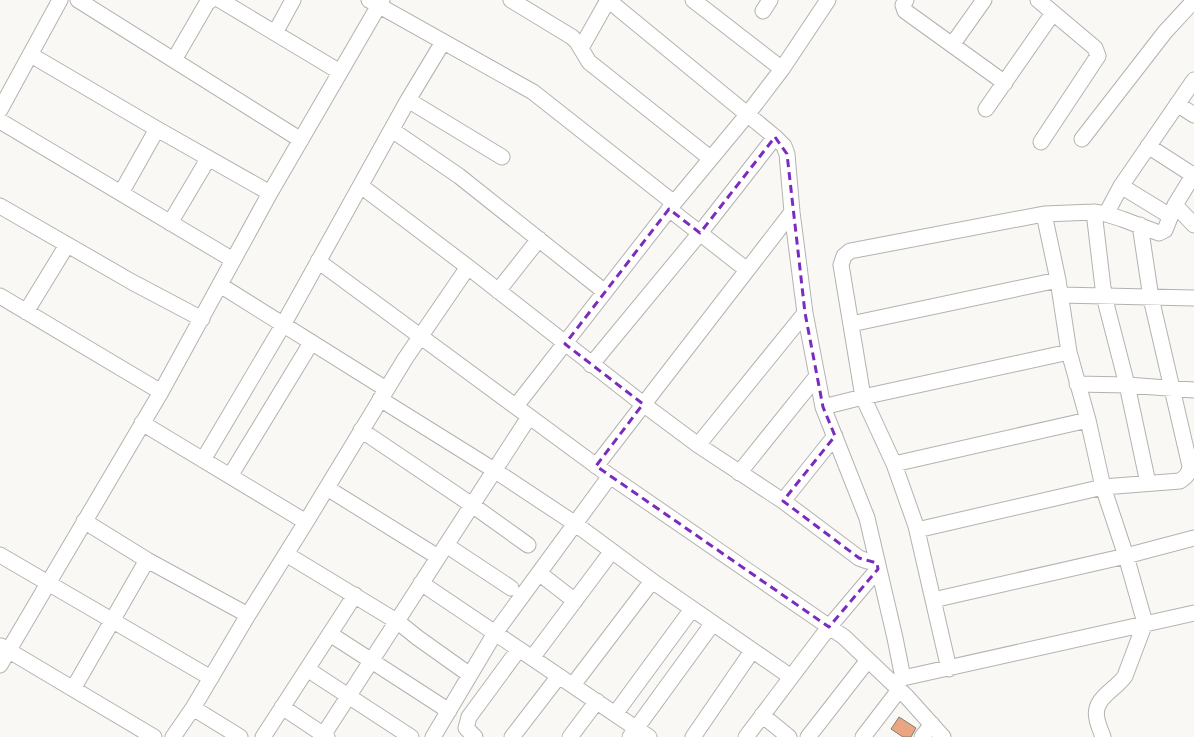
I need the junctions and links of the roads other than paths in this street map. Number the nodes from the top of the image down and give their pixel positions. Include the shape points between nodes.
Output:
1 (60, 0) edge
2 (78, 0) edge
3 (211, 0) edge
4 (220, 0) edge
5 (294, 0) edge
6 (511, 0) edge
7 (608, 0) edge
8 (693, 0) edge
9 (828, 0) edge
10 (906, 0) edge
11 (984, 0) edge
12 (1038, 0) edge
13 (376, 2) edge
14 (1189, 6) edge
15 (1053, 13) junction
16 (275, 33) junction
17 (443, 42) junction
18 (952, 45) junction
19 (581, 48) junction
20 (31, 55) junction
21 (174, 60) junction
22 (782, 69) junction
23 (340, 72) junction
24 (1194, 80) edge
25 (1005, 83) junction
26 (408, 100) junction
27 (1178, 104) junction
28 (986, 109) dead end
29 (0, 110) edge
30 (747, 114) junction
31 (1194, 115) edge
32 (0, 122) edge
33 (157, 129) junction
34 (392, 130) junction
35 (775, 137) junction
36 (1082, 139) dead end
37 (301, 140) junction
38 (1041, 142) dead end
39 (1148, 146) junction
40 (502, 157) dead end
41 (208, 158) junction
42 (710, 158) junction
43 (1193, 179) edge
44 (361, 186) junction
45 (1121, 186) junction
46 (121, 193) junction
47 (270, 193) junction
48 (0, 206) edge
49 (672, 206) junction
50 (1173, 210) junction
51 (792, 212) junction
52 (1100, 213) junction
53 (1044, 214) junction
54 (170, 223) junction
55 (1140, 225) junction
56 (1194, 225) edge
57 (700, 233) junction
58 (539, 240) junction
59 (67, 245) junction
60 (234, 260) junction
61 (318, 260) junction
62 (468, 267) junction
63 (747, 270) junction
64 (220, 285) junction
65 (1059, 288) junction
66 (498, 291) junction
67 (605, 292) junction
68 (0, 296) edge
69 (1104, 296) junction
70 (1151, 298) junction
71 (1194, 298) edge
72 (26, 312) junction
73 (805, 313) junction
74 (202, 319) junction
75 (851, 324) junction
76 (283, 325) junction
77 (420, 336) junction
78 (311, 343) junction
79 (565, 344) junction
80 (1069, 352) junction
81 (591, 364) junction
82 (817, 376) junction
83 (1077, 384) junction
84 (1127, 385) junction
85 (1173, 389) junction
86 (1194, 390) edge
87 (160, 392) junction
88 (383, 394) junction
89 (863, 397) junction
90 (643, 404) junction
91 (516, 406) junction
92 (823, 407) junction
93 (529, 417) junction
94 (1088, 420) junction
95 (142, 423) junction
96 (361, 430) junction
97 (834, 436) junction
98 (698, 445) junction
99 (203, 460) junction
100 (894, 464) junction
101 (596, 466) junction
102 (494, 470) junction
103 (739, 473) junction
104 (230, 476) junction
105 (610, 476) junction
106 (1148, 483) junction
107 (1102, 487) junction
108 (327, 488) junction
109 (783, 501) junction
110 (472, 505) junction
111 (84, 521) junction
112 (306, 522) junction
113 (574, 523) junction
114 (917, 530) junction
115 (1194, 538) edge
116 (528, 545) dead end
117 (442, 551) junction
118 (612, 551) junction
119 (0, 554) edge
120 (286, 554) junction
121 (1126, 556) junction
122 (147, 560) junction
123 (878, 566) junction
124 (539, 573) junction
125 (652, 581) junction
126 (421, 583) junction
127 (48, 584) junction
128 (511, 588) dead end
129 (354, 595) junction
130 (575, 600) junction
131 (933, 600) junction
132 (692, 609) junction
133 (1194, 613) edge
134 (248, 615) junction
135 (112, 620) junction
136 (398, 622) junction
137 (713, 623) junction
138 (1145, 623) junction
139 (829, 627) junction
140 (495, 633) junction
141 (330, 634) junction
142 (4, 647) edge
143 (519, 649) junction
144 (752, 651) junction
145 (532, 658) junction
146 (372, 660) junction
147 (868, 660) junction
148 (0, 665) edge
149 (949, 668) junction
150 (306, 669) junction
151 (470, 674) junction
152 (558, 676) junction
153 (792, 677) junction
154 (211, 678) junction
155 (898, 684) junction
156 (573, 685) junction
157 (72, 689) junction
158 (348, 696) junction
159 (597, 701) junction
160 (282, 707) junction
161 (193, 708) junction
162 (449, 711) junction
163 (616, 714) junction
164 (762, 715) junction
165 (932, 724) junction
166 (633, 733) edge
167 (1102, 733) edge
168 (324, 736) edge
169 (154, 737) edge
170 (173, 737) edge
171 (240, 737) edge
172 (263, 737) edge
173 (411, 737) edge
174 (433, 737) edge
175 (474, 737) edge
176 (512, 737) edge
177 (570, 737) edge
178 (649, 737) edge
179 (693, 737) edge
180 (746, 737) edge
181 (789, 737) edge
182 (808, 737) edge
183 (863, 737) edge
184 (922, 737) edge
185 (943, 737) edge

1 - 20 street
2 - 21 street
3 - 21 street via 206,3
4 - 16 street
5 - 16 street
6 - 19 street via 572,37
7 - 19 street
7 - 30 street
8 - 22 street
9 - 22 street
10 - 18 street via 903,5 905,11
11 - 18 street
12 - 15 street
13 - 17 street
13 - 23 street
14 - 36 street
15 - 25 street
15 - 38 street via 1095,48 1098,56
16 - 23 street
17 - 26 street
17 - 49 street via 533,92
18 - 25 street
19 - 42 street via 589,62
20 - 29 street
20 - 33 street
21 - 37 street
22 - 30 street
23 - 37 street
24 - 27 street
25 - 28 street
26 - 34 street
26 - 40 street
27 - 31 street
27 - 39 street
30 - 35 street
30 - 42 street
32 - 46 street
33 - 41 street
33 - 46 street
34 - 44 street
34 - 58 street via 459,176
35 - 51 street via 784,146 787,154
35 - 57 street
37 - 47 street
39 - 43 street
39 - 45 street
41 - 47 street
41 - 54 street
42 - 49 street
43 - 50 street
44 - 61 street
44 - 62 street
45 - 50 street
45 - 52 street
46 - 54 street
47 - 60 street
48 - 59 street
49 - 57 street
49 - 67 street
50 - 55 street via 1162,232
50 - 56 street
51 - 63 street
51 - 73 street
52 - 53 street
52 - 55 street
52 - 69 street
53 - 65 street
53 - 75 street via 850,251 844,256 841,265
54 - 60 street
55 - 70 street
57 - 63 street
57 - 81 street
58 - 66 street
58 - 67 street
59 - 72 street
59 - 74 street
60 - 64 street
61 - 76 street
61 - 77 street
62 - 66 street
62 - 77 street
63 - 90 street
64 - 74 street
64 - 76 street
65 - 69 street
65 - 75 street
65 - 80 street
66 - 79 street
67 - 79 street
68 - 72 street
69 - 70 street
69 - 84 street
70 - 71 street
70 - 85 street
72 - 87 street
73 - 82 street
73 - 98 street
74 - 87 street
75 - 89 street
76 - 78 street
76 - 99 street
77 - 88 street
77 - 91 street
78 - 88 street
78 - 104 street
79 - 81 street
79 - 91 street
80 - 83 street
80 - 89 street
81 - 90 street
82 - 92 street
82 - 103 street
83 - 84 street
83 - 94 street
84 - 85 street
84 - 106 street
85 - 86 street
85 - 106 street via 1190,466 1189,472 1180,480
87 - 95 street
88 - 96 street
88 - 102 street
89 - 92 street
89 - 100 street
90 - 98 street
90 - 101 street
91 - 93 street
92 - 97 street
93 - 101 street
93 - 102 street
94 - 100 street
94 - 107 street
95 - 99 street
95 - 111 street
96 - 108 street
96 - 110 street
97 - 109 street
97 - 123 street via 867,518
98 - 103 street
99 - 104 street
100 - 114 street
101 - 105 street
102 - 110 street
102 - 113 street
103 - 109 street
104 - 112 street
105 - 113 street
105 - 139 street
106 - 107 street
107 - 114 street
107 - 121 street
108 - 112 street
108 - 117 street
109 - 123 street via 859,558
110 - 116 street
110 - 117 street
111 - 122 street
111 - 127 street
112 - 120 street
113 - 118 street
113 - 124 street
114 - 131 street
115 - 121 street
117 - 126 street
117 - 128 street
118 - 125 street
118 - 130 street
119 - 127 street
120 - 129 street
120 - 134 street
121 - 131 street
121 - 138 street
122 - 134 street
122 - 135 street
123 - 139 street
123 - 155 street via 895,638
124 - 130 street
124 - 140 street
125 - 132 street
125 - 156 street
126 - 136 street
126 - 140 street
127 - 135 street
127 - 142 street
129 - 136 street
129 - 141 street
130 - 145 street
131 - 149 street
132 - 137 street
132 - 163 street
133 - 138 street
134 - 154 street
135 - 154 street
135 - 157 street
136 - 146 street
136 - 151 street
137 - 144 street
137 - 166 street
138 - 149 street
138 - 167 street via 1125,676 1102,698 1098,706 1096,717
139 - 147 street via 844,637
139 - 153 street
140 - 143 street
140 - 151 street
141 - 146 street
141 - 150 street
142 - 148 street
142 - 157 street
143 - 145 street
143 - 175 street via 470,717 466,728
144 - 153 street
144 - 179 street
145 - 152 street
146 - 158 street
146 - 162 street
147 - 155 street
147 - 182 street
149 - 155 street
150 - 158 street
150 - 160 street
151 - 162 street
152 - 156 street
152 - 176 street
153 - 164 street
154 - 161 street
155 - 165 street
155 - 183 street
156 - 159 street
157 - 169 street
158 - 168 street
158 - 173 street
159 - 163 street
159 - 177 street
160 - 168 street
160 - 172 street
161 - 170 street
161 - 171 street
162 - 174 street
163 - 166 street
164 - 180 street
164 - 181 street
165 - 184 street
165 - 185 street
166 - 178 street

